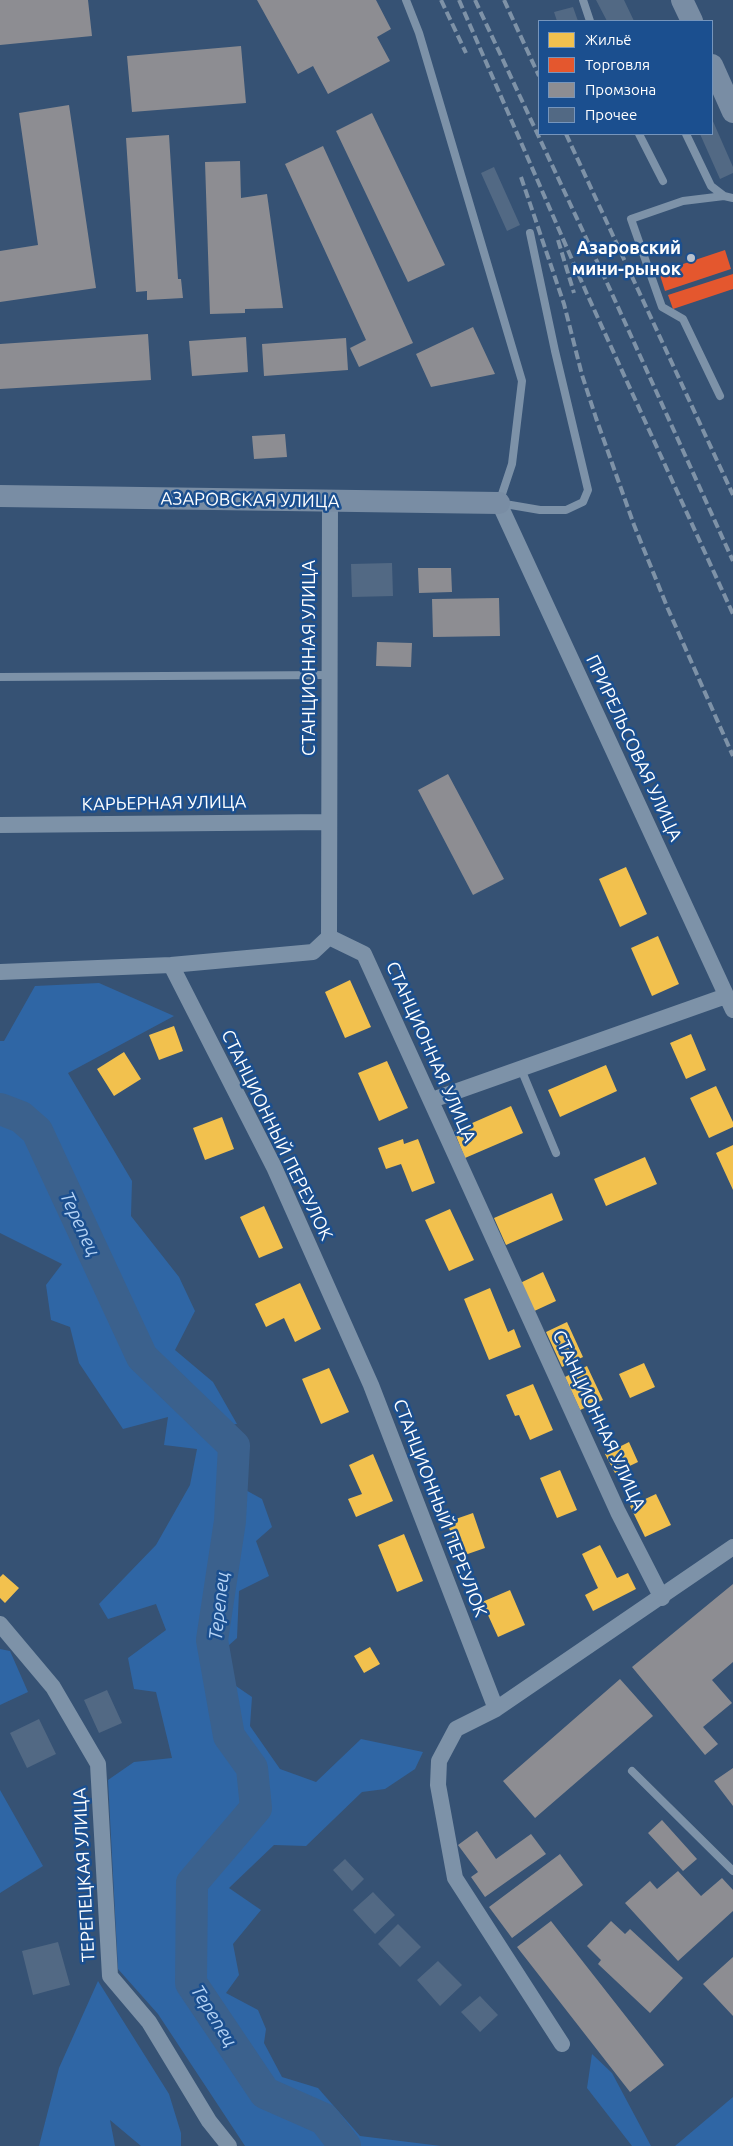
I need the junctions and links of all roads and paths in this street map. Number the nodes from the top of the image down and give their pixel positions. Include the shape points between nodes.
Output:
1 (406, 0) edge
2 (583, 0) edge
3 (682, 0) edge
4 (590, 20) edge
5 (692, 20) edge
6 (713, 67) edge
7 (733, 112) edge
8 (640, 135) edge
9 (686, 135) edge
10 (663, 182) dead end
11 (724, 196) junction
12 (733, 198) edge
13 (530, 233) dead end
14 (720, 396) dead end
15 (0, 496) edge
16 (330, 501) junction
17 (499, 503) junction
18 (330, 675) junction
19 (0, 677) edge
20 (328, 822) junction
21 (0, 825) edge
22 (329, 937) junction
23 (171, 965) junction
24 (0, 972) edge
25 (730, 1003) edge
26 (521, 1069) junction
27 (432, 1100) junction
28 (556, 1153) dead end
29 (733, 1548) edge
30 (662, 1598) junction
31 (0, 1624) edge
32 (496, 1709) junction
33 (632, 1771) dead end
34 (733, 1870) edge
35 (562, 2044) dead end
36 (229, 2146) edge

1 - 17 lane via 419,33 522,381 512,464
2 - 4 lane
3 - 5 street
6 - 7 street
8 - 10 lane
9 - 11 lane via 711,186
11 - 12 lane
11 - 14 lane via 683,201 631,219 662,307 683,319
13 - 17 lane via 588,490 583,502 566,510 540,510
15 - 16 street, АЗАРОВСКАЯ УЛИЦА
16 - 17 street, АЗАРОВСКАЯ УЛИЦА
16 - 18 street, СТАНЦИОННАЯ УЛИЦА
17 - 25 street, ПРИРЕЛЬСОВАЯ УЛИЦА
18 - 19 lane
18 - 20 street, СТАНЦИОННАЯ УЛИЦА
20 - 21 street, КАРЬЕРНАЯ УЛИЦА
20 - 22 street, СТАНЦИОННАЯ УЛИЦА
22 - 23 street via 313,952
22 - 27 street, СТАНЦИОННАЯ УЛИЦА via 364,954
23 - 24 street
23 - 32 street, СТАНЦИОННЫЙ ПЕРЕУЛОК via 274,1167 370,1384
25 - 26 street
26 - 27 street
26 - 28 lane
27 - 30 street, СТАНЦИОННАЯ УЛИЦА via 610,1494
29 - 30 street
30 - 32 street
31 - 36 street, ТЕРЕПЕЦКАЯ УЛИЦА via 53,1687 98,1764 110,1976 149,2022 209,2121
32 - 35 street via 456,1729 439,1761 438,1785 455,1878
33 - 34 lane

